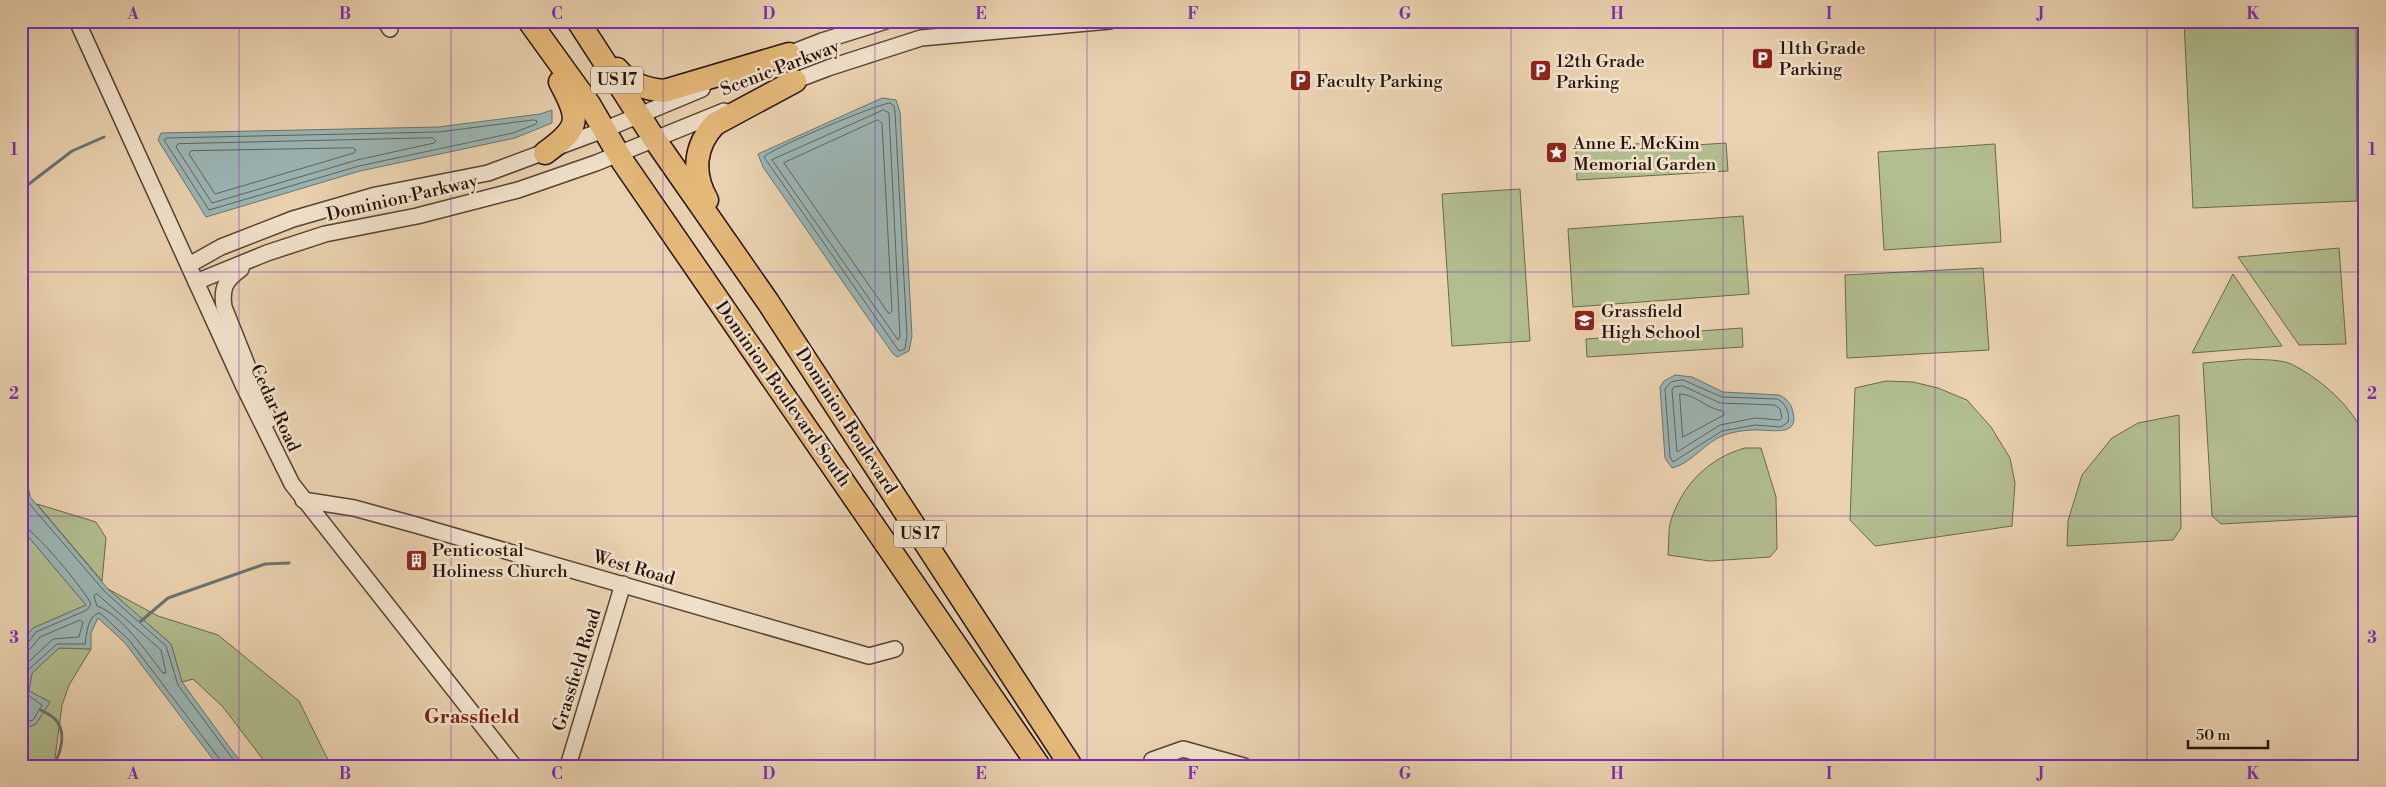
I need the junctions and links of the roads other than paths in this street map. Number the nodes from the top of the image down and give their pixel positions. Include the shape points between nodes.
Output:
1 (77, 21) edge
2 (528, 21) edge
3 (886, 21) edge
4 (1110, 21) edge
5 (580, 24) edge
6 (789, 54) junction
7 (795, 81) junction
8 (640, 115) junction
9 (606, 129) junction
10 (655, 140) junction
11 (545, 153) junction
12 (617, 153) junction
13 (258, 258) junction
14 (188, 265) junction
15 (747, 272) junction
16 (196, 282) junction
17 (286, 474) junction
18 (896, 497) junction
19 (303, 500) junction
20 (867, 516) junction
21 (622, 584) junction
22 (895, 649) dead end
23 (1152, 760) dead end
24 (514, 766) edge
25 (568, 766) edge
26 (1039, 766) edge
27 (1071, 766) edge
28 (1244, 766) edge

1 - 14 street, Cedar Road
2 - 9 highway, Dominion Boulevard South / US 17
2 - 11 highway via 573,107 574,123 567,137
3 - 6 street, Scenic Parkway
4 - 7 street, Scenic Parkway via 921,38
5 - 6 highway via 624,78 645,89 664,91 684,87
5 - 8 highway, US 17
6 - 8 street, Scenic Parkway
7 - 10 street, Scenic Parkway
7 - 15 highway via 715,124 699,147 699,180 706,198 736,238
8 - 9 street, Scenic Parkway
8 - 10 highway, US 17
9 - 11 street, Dominion Parkway
9 - 12 highway, Dominion Boulevard South / US 17
10 - 12 street, Scenic Parkway
10 - 15 highway, US 17
11 - 14 street, Dominion Parkway via 488,173 376,195 293,218 221,247
12 - 13 street, Dominion Parkway via 518,190 417,216 325,234
12 - 20 highway, Dominion Boulevard South / US 17
13 - 16 street, Dominion Parkway
13 - 17 street via 228,279 224,307 255,381
14 - 16 street, Cedar Road
15 - 18 highway, Dominion Boulevard / US 17
16 - 17 street, Cedar Road
17 - 19 street, Cedar Road
18 - 20 highway
18 - 27 highway, Dominion Boulevard / US 17
19 - 21 street, West Road via 354,508
19 - 24 street, Cedar Road
20 - 26 highway, Dominion Boulevard South / US 17
21 - 22 street, West Road via 869,656
21 - 25 street, Grassfield Road
23 - 28 street via 1182,749

